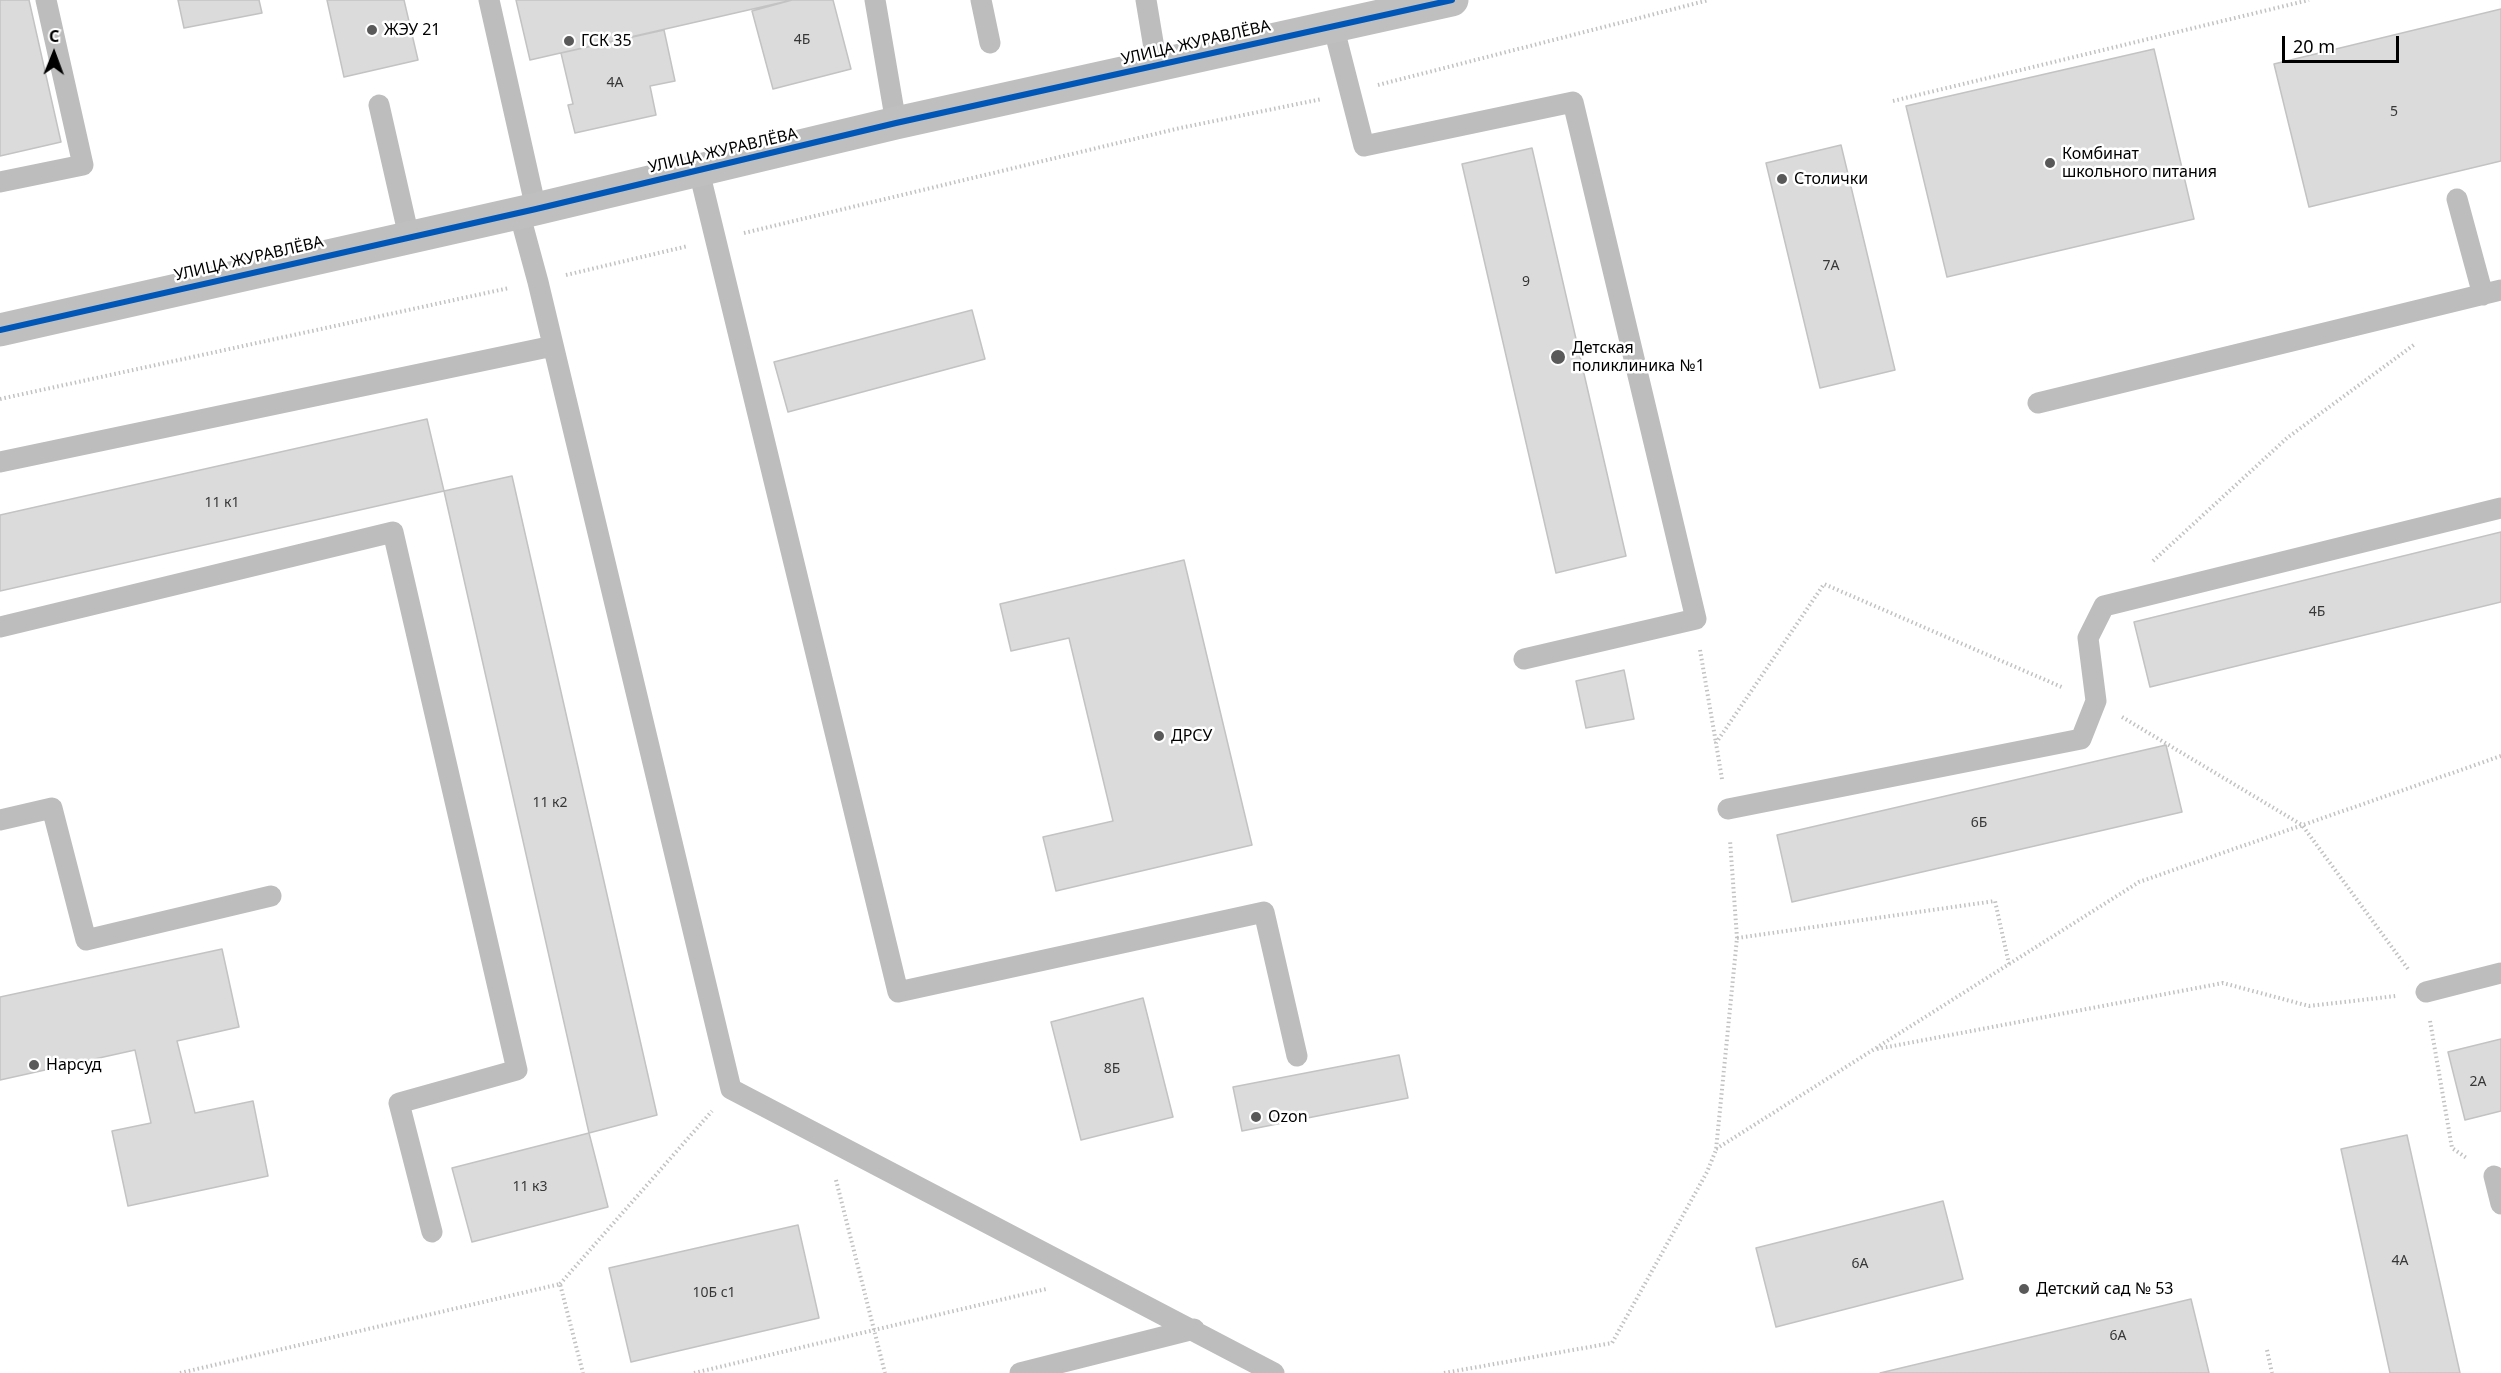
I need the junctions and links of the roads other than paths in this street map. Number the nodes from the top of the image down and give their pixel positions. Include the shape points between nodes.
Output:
1 (46, 0) edge
2 (489, 0) edge
3 (875, 0) edge
4 (981, 0) edge
5 (1146, 0) edge
6 (1452, 0) edge
7 (1333, 25) junction
8 (990, 43) dead end
9 (1157, 66) junction
10 (379, 105) dead end
11 (896, 123) junction
12 (699, 171) junction
13 (0, 182) edge
14 (2457, 199) dead end
15 (528, 210) junction
16 (409, 237) junction
17 (2492, 292) edge
18 (0, 330) edge
19 (553, 346) junction
20 (2038, 403) dead end
21 (0, 462) edge
22 (2501, 508) edge
23 (0, 627) edge
24 (1524, 659) dead end
25 (1728, 809) road end
26 (0, 820) edge
27 (271, 896) dead end
28 (2501, 973) edge
29 (2426, 992) road end
30 (1297, 1056) dead end
31 (2494, 1176) road end
32 (2501, 1204) edge
33 (432, 1232) dead end
34 (1194, 1329) junction
35 (1020, 1373) edge
36 (1274, 1373) edge

1 - 13 lane via 83,165
2 - 15 lane
3 - 11 lane
4 - 8 lane
5 - 9 lane
6 - 7 street, УЛИЦА ЖУРАВЛЁВА
7 - 9 street, УЛИЦА ЖУРАВЛЁВА
7 - 24 lane via 1364,146 1573,102 1696,619
9 - 11 street, УЛИЦА ЖУРАВЛЁВА
10 - 16 lane
11 - 12 street, УЛИЦА ЖУРАВЛЁВА
12 - 15 street, УЛИЦА ЖУРАВЛЁВА
12 - 30 lane via 898,992 1264,912
14 - 17 lane
15 - 16 street, УЛИЦА ЖУРАВЛЁВА
15 - 19 lane via 538,282
16 - 18 street, УЛИЦА ЖУРАВЛЁВА
17 - 20 lane
19 - 21 lane
19 - 34 lane via 731,1089
22 - 25 lane via 2104,606 2088,638 2096,701 2081,739
23 - 33 lane via 393,532 517,1070 399,1103
26 - 27 lane via 52,808 86,940
28 - 29 lane
31 - 32 lane
34 - 35 lane
34 - 36 lane

